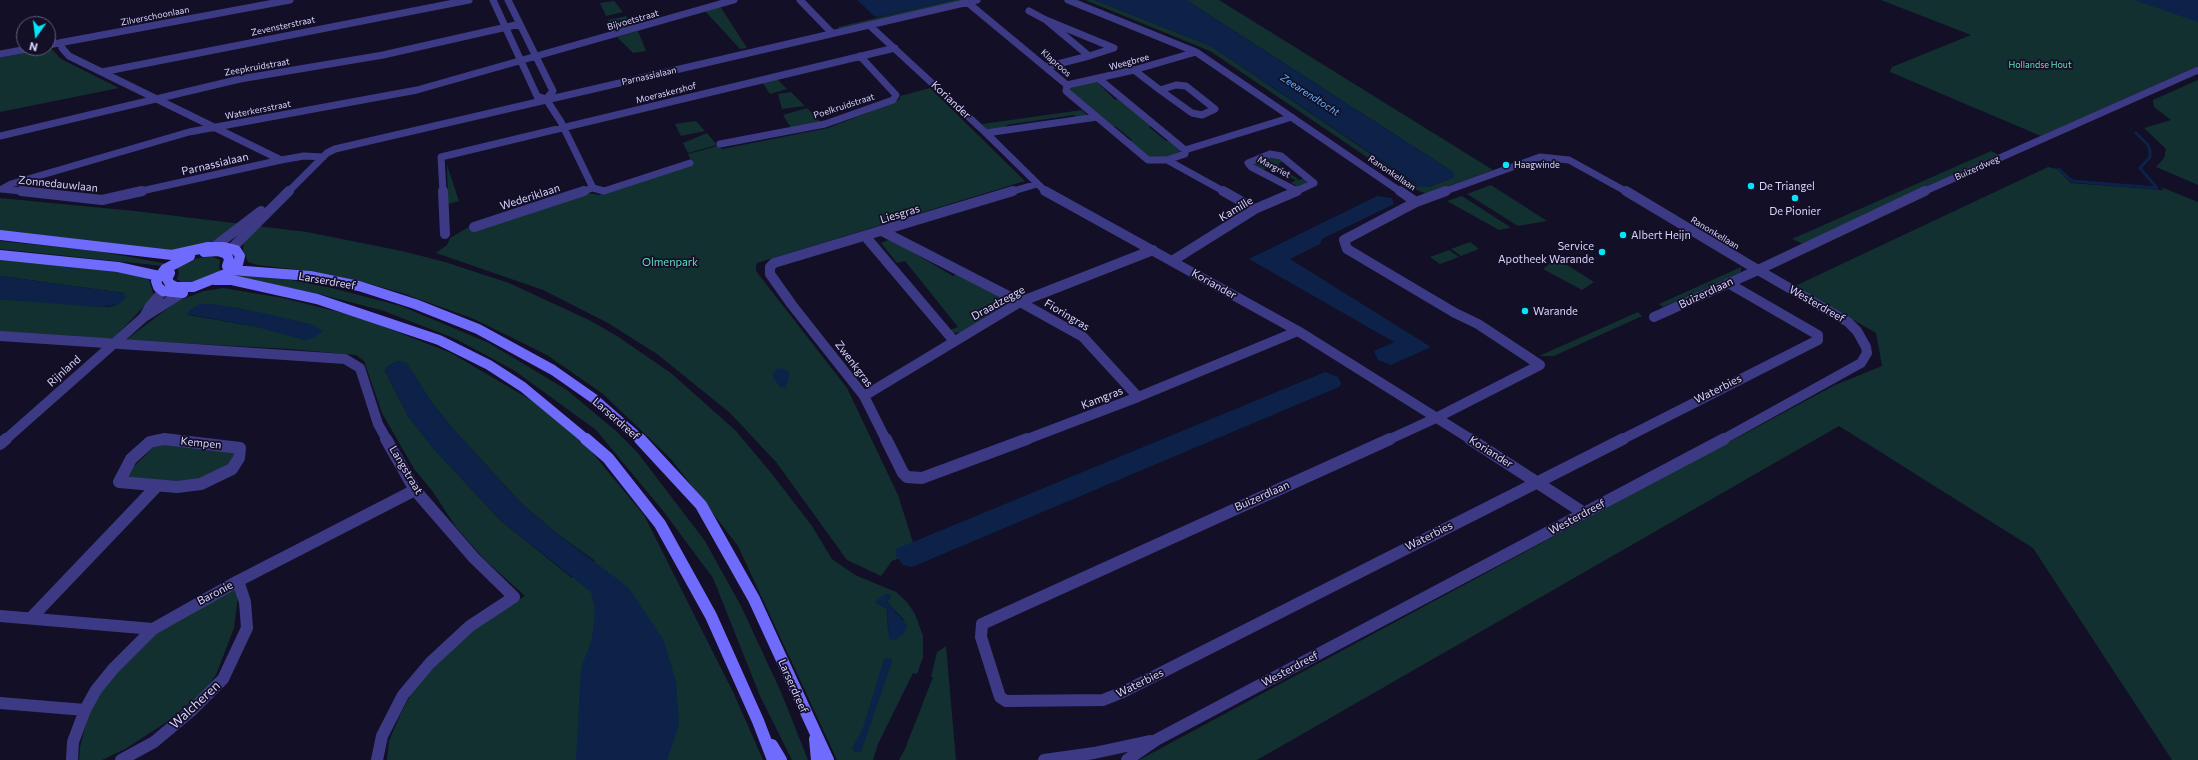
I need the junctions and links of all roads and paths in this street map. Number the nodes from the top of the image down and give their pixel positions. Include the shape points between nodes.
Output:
1 (290, 0) edge
2 (469, 0) edge
3 (493, 0) edge
4 (508, 0) edge
5 (734, 0) edge
6 (800, 0) edge
7 (977, 0) edge
8 (1068, 0) edge
9 (967, 2) junction
10 (1029, 11) dead end
11 (1046, 20) junction
12 (520, 24) junction
13 (869, 25) junction
14 (505, 27) junction
15 (832, 33) junction
16 (62, 43) junction
17 (56, 44) edge
18 (895, 48) junction
19 (16, 51) edge
20 (1196, 52) junction
21 (0, 54) edge
22 (860, 56) junction
23 (1089, 56) junction
24 (536, 58) junction
25 (521, 61) junction
26 (1046, 67) junction
27 (1134, 70) junction
28 (2198, 70) edge
29 (102, 72) junction
30 (1100, 79) junction
31 (1067, 85) junction
32 (1160, 90) junction
33 (155, 99) junction
34 (546, 99) junction
35 (1097, 117) junction
36 (1292, 117) junction
37 (215, 128) junction
38 (564, 128) junction
39 (986, 133) junction
40 (0, 136) edge
41 (720, 144) dead end
42 (1185, 150) junction
43 (323, 157) junction
44 (281, 160) junction
45 (1167, 160) junction
46 (690, 163) dead end
47 (1314, 183) joint
48 (1037, 184) junction
49 (593, 188) junction
50 (1, 189) edge
51 (1297, 191) junction
52 (283, 196) junction
53 (113, 199) joint
54 (1416, 202) junction
55 (1255, 209) junction
56 (474, 227) dead end
57 (882, 231) junction
58 (446, 234) dead end
59 (0, 235) edge
60 (865, 236) junction
61 (214, 246) junction
62 (232, 248) junction
63 (1154, 250) junction
64 (204, 252) junction
65 (0, 255) edge
66 (186, 255) junction
67 (1172, 261) junction
68 (235, 267) junction
69 (770, 267) joint
70 (1758, 270) junction
71 (162, 272) junction
72 (214, 280) junction
73 (1728, 283) junction
74 (193, 287) junction
75 (258, 287) junction
76 (163, 291) junction
77 (182, 293) junction
78 (1020, 302) junction
79 (144, 317) junction
80 (1654, 317) dead end
81 (1298, 331) junction
82 (0, 336) edge
83 (954, 341) junction
84 (113, 344) junction
85 (864, 396) junction
86 (1138, 397) junction
87 (1436, 418) junction
88 (0, 444) edge
89 (912, 479) joint
90 (1537, 481) junction
91 (157, 486) junction
92 (415, 490) junction
93 (1584, 513) junction
94 (238, 581) junction
95 (0, 616) edge
96 (30, 618) junction
97 (982, 624) joint
98 (153, 629) junction
99 (0, 703) edge
100 (85, 710) junction
101 (758, 721) junction
102 (814, 734) junction
103 (1156, 740) junction
104 (72, 760) edge
105 (120, 760) edge
106 (377, 760) edge
107 (773, 760) edge
108 (781, 760) edge
109 (817, 760) edge
110 (828, 760) edge
111 (1044, 760) edge
112 (1127, 760) edge

1 - 16 street, Zilverschoonlaan
2 - 29 street, Zevensterstraat
3 - 14 street
4 - 12 street
5 - 24 street, Bijvoetstraat
6 - 15 street
7 - 9 street, Parnassialaan
8 - 20 street, Ranonkellaan
9 - 13 street, Parnassialaan
9 - 26 street, Klaproos
10 - 11 street
11 - 23 street
11 - 23 street via 1114,48
12 - 14 street, Zeepkruidstraat
12 - 24 street
13 - 15 street, Parnassialaan
13 - 18 street, Koriander
14 - 25 street
14 - 33 street, Zeepkruidstraat via 383,54 240,79
15 - 34 street, Parnassialaan
16 - 17 street, Zilverschoonlaan
16 - 29 street via 62,48 69,56
18 - 22 street, Moeraskershof
18 - 39 street, Koriander
19 - 21 street
20 - 27 street, Weegbree
20 - 36 street, Ranonkellaan
22 - 38 street, Moeraskershof
22 - 41 street, Poelkruidstraat via 896,95 893,100 825,124
23 - 26 street
24 - 25 street, Bijvoetstraat
24 - 34 street via 553,91
25 - 34 street via 537,96
25 - 37 street, Waterkersstraat via 417,90
26 - 31 street, Klaproos
27 - 30 street, Weegbree
27 - 32 street
28 - 70 street, Buizerdweg via 1972,169
29 - 33 street
30 - 31 street, Weegbree via 1090,78
30 - 42 street via 1100,82
31 - 35 street, Klaproos via 1066,91
32 - 32 street via 1192,113 1202,115 1215,109 1186,86 1176,85
33 - 37 street
33 - 40 street, Zeepkruidstraat
34 - 38 street
34 - 43 street, Parnassialaan via 335,149
35 - 39 street
35 - 45 street, Klaproos via 1148,160
36 - 42 street
36 - 54 street, Ranonkellaan
37 - 44 street
37 - 50 street, Waterkersstraat via 188,132
38 - 49 street
38 - 58 street, Moeraskershof via 442,157
39 - 48 street, Koriander
42 - 45 street, Klaproos via 1185,154
43 - 44 street, Parnassialaan via 304,156
43 - 52 street, Parnassialaan
44 - 53 street, Parnassialaan
45 - 55 street, Klaproos
46 - 49 street, Wederiklaan via 604,191
47 - 51 street, Kamille
47 - 51 street, Margriet via 1281,156 1270,154 1249,161 1251,167
48 - 57 street, Liesgras
48 - 63 street, Koriander via 1046,192
49 - 56 street, Wederiklaan
50 - 53 street, Zonnedauwlaan
51 - 55 street, Kamille
52 - 61 street, Parnassialaan
52 - 62 street, Parnassialaan
54 - 70 street, Ranonkellaan via 1540,157 1561,158 1592,172
54 - 87 street, Buizerdlaan via 1344,240 1347,249 1478,324 1540,365
55 - 67 street, Kamille
57 - 60 street, Liesgras
57 - 78 street, Fioringras
59 - 66 main road via 142,253 168,260
60 - 69 street, Liesgras
60 - 83 street
61 - 62 main road
61 - 64 main road
61 - 66 main road
62 - 68 main road via 240,256
63 - 67 street, Koriander
63 - 78 street, Draadzegge
64 - 66 main road
64 - 68 main road via 218,251 227,254 227,266
65 - 71 main road
66 - 71 main road
67 - 81 street, Koriander
68 - 72 main road
68 - 102 main road, Larserdreef via 310,276 359,286 415,304 500,340 553,370 593,398 645,443 701,505 754,599
69 - 85 street, Zwenkgras via 770,274 792,305
70 - 73 street, Buizerdlaan
70 - 93 street, Westerdreef via 1848,322 1863,339 1867,353 1865,359 1849,371
71 - 74 main road via 170,273 167,279 176,287
71 - 76 main road via 157,284
72 - 74 main road
72 - 75 main road, Larserdreef via 232,280
73 - 80 street, Buizerdlaan
73 - 90 street, Waterbies via 1818,335 1818,340
74 - 77 main road
75 - 77 main road, Larserdreef via 227,285
75 - 101 main road, Larserdreef via 356,311 439,340 489,365 558,414 608,458 660,524 711,616
76 - 77 main road, Larserdreef
76 - 79 street, Rijnland
77 - 79 street, Rijnland
78 - 83 street, Draadzegge
78 - 86 street, Fioringras via 1083,337
79 - 84 street, Rijnland
81 - 86 street, Kamgras
81 - 87 street, Koriander
82 - 84 street, Langstraat
83 - 85 street, Draadzegge
84 - 88 street, Rijnland
84 - 92 street, Langstraat via 345,359 360,368 378,424
85 - 89 street, Zwenkgras via 903,473
86 - 89 street, Kamgras via 922,478
87 - 90 street, Koriander
87 - 97 street, Buizerdlaan
90 - 93 street, Koriander
90 - 97 street, Waterbies via 1103,700 1006,701 1000,697 981,637
91 - 91 street, Kempen via 201,484 216,478 232,469 239,458 240,448 164,439 150,442 131,459 119,482
91 - 96 street
92 - 94 street, Baronie
92 - 106 street, Langstraat via 474,558 514,597 470,626 430,663 403,695 382,736
93 - 103 street, Westerdreef
94 - 98 street, Baronie
94 - 105 street, Walcheren via 245,602 246,628 223,679 191,711 154,742
95 - 96 street
96 - 98 street
98 - 100 street, Baronie via 113,669 96,690
99 - 100 street
100 - 104 street, Baronie via 73,742
101 - 107 main road, Larserdreef
101 - 108 main road, Larserdreef
102 - 109 main road, Larserdreef
102 - 110 main road, Larserdreef
103 - 111 street, Westerdreef
103 - 112 street, Westerdreef

